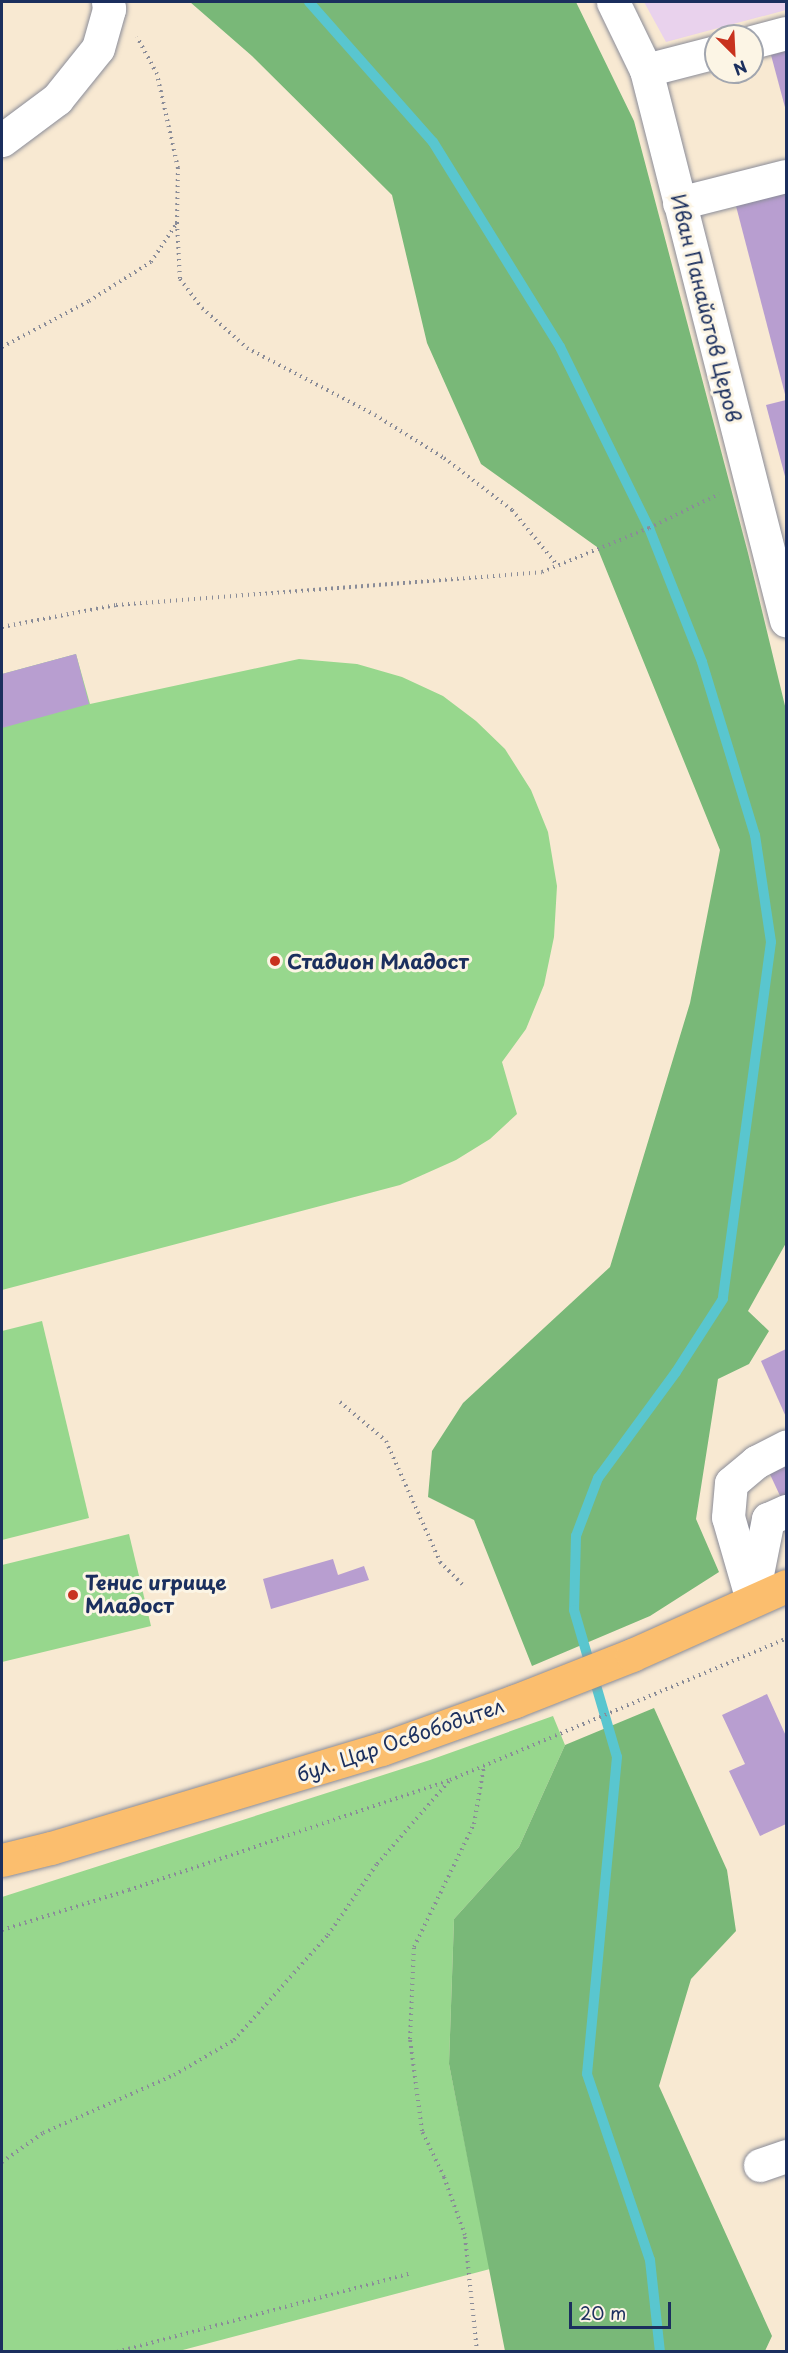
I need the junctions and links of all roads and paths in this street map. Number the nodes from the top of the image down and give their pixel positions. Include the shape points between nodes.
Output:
1 (613, 2) edge
2 (109, 5) edge
3 (786, 33) edge
4 (764, 39) edge
5 (704, 55) edge
6 (646, 70) junction
7 (2, 140) edge
8 (786, 176) edge
9 (680, 202) junction
10 (177, 222) junction
11 (2, 347) edge
12 (750, 480) junction
13 (558, 566) junction
14 (786, 620) edge
15 (2, 627) edge
16 (340, 1402) dead end
17 (786, 1447) edge
18 (786, 1511) edge
19 (463, 1585) dead end
20 (786, 1586) edge
21 (752, 1600) junction
22 (786, 1639) edge
23 (484, 1765) junction
24 (450, 1780) junction
25 (2, 1860) edge
26 (2, 1930) edge
27 (2, 2162) edge
28 (409, 2274) dead end
29 (117, 2352) edge
30 (477, 2352) edge

1 - 6 street, Иван Панайотов Церов
2 - 7 street via 98,48 57,99
2 - 10 path via 141,41 157,74 178,168
3 - 4 street
5 - 6 street
6 - 9 street, Иван Панайотов Церов
8 - 9 street
9 - 12 street, Иван Панайотов Церов
10 - 11 path via 151,262 89,301
10 - 13 path via 180,279 202,308 247,348 375,415 444,458 512,510
12 - 13 path
12 - 14 street, Иван Панайотов Церов
13 - 15 path via 542,572 116,605
16 - 19 path via 386,1441 440,1562
17 - 21 street via 756,1462 732,1483 728,1517
18 - 21 street via 768,1519
20 - 21 main road, бул. Цар Освободител
21 - 25 main road, бул. Цар Освободител via 542,1691 350,1759
22 - 23 path
23 - 24 path
23 - 30 path via 474,1824 414,1947 410,2039 422,2131 465,2235
24 - 26 path
24 - 27 path via 376,1864 328,1935 234,2040 174,2075 43,2133
28 - 29 path

